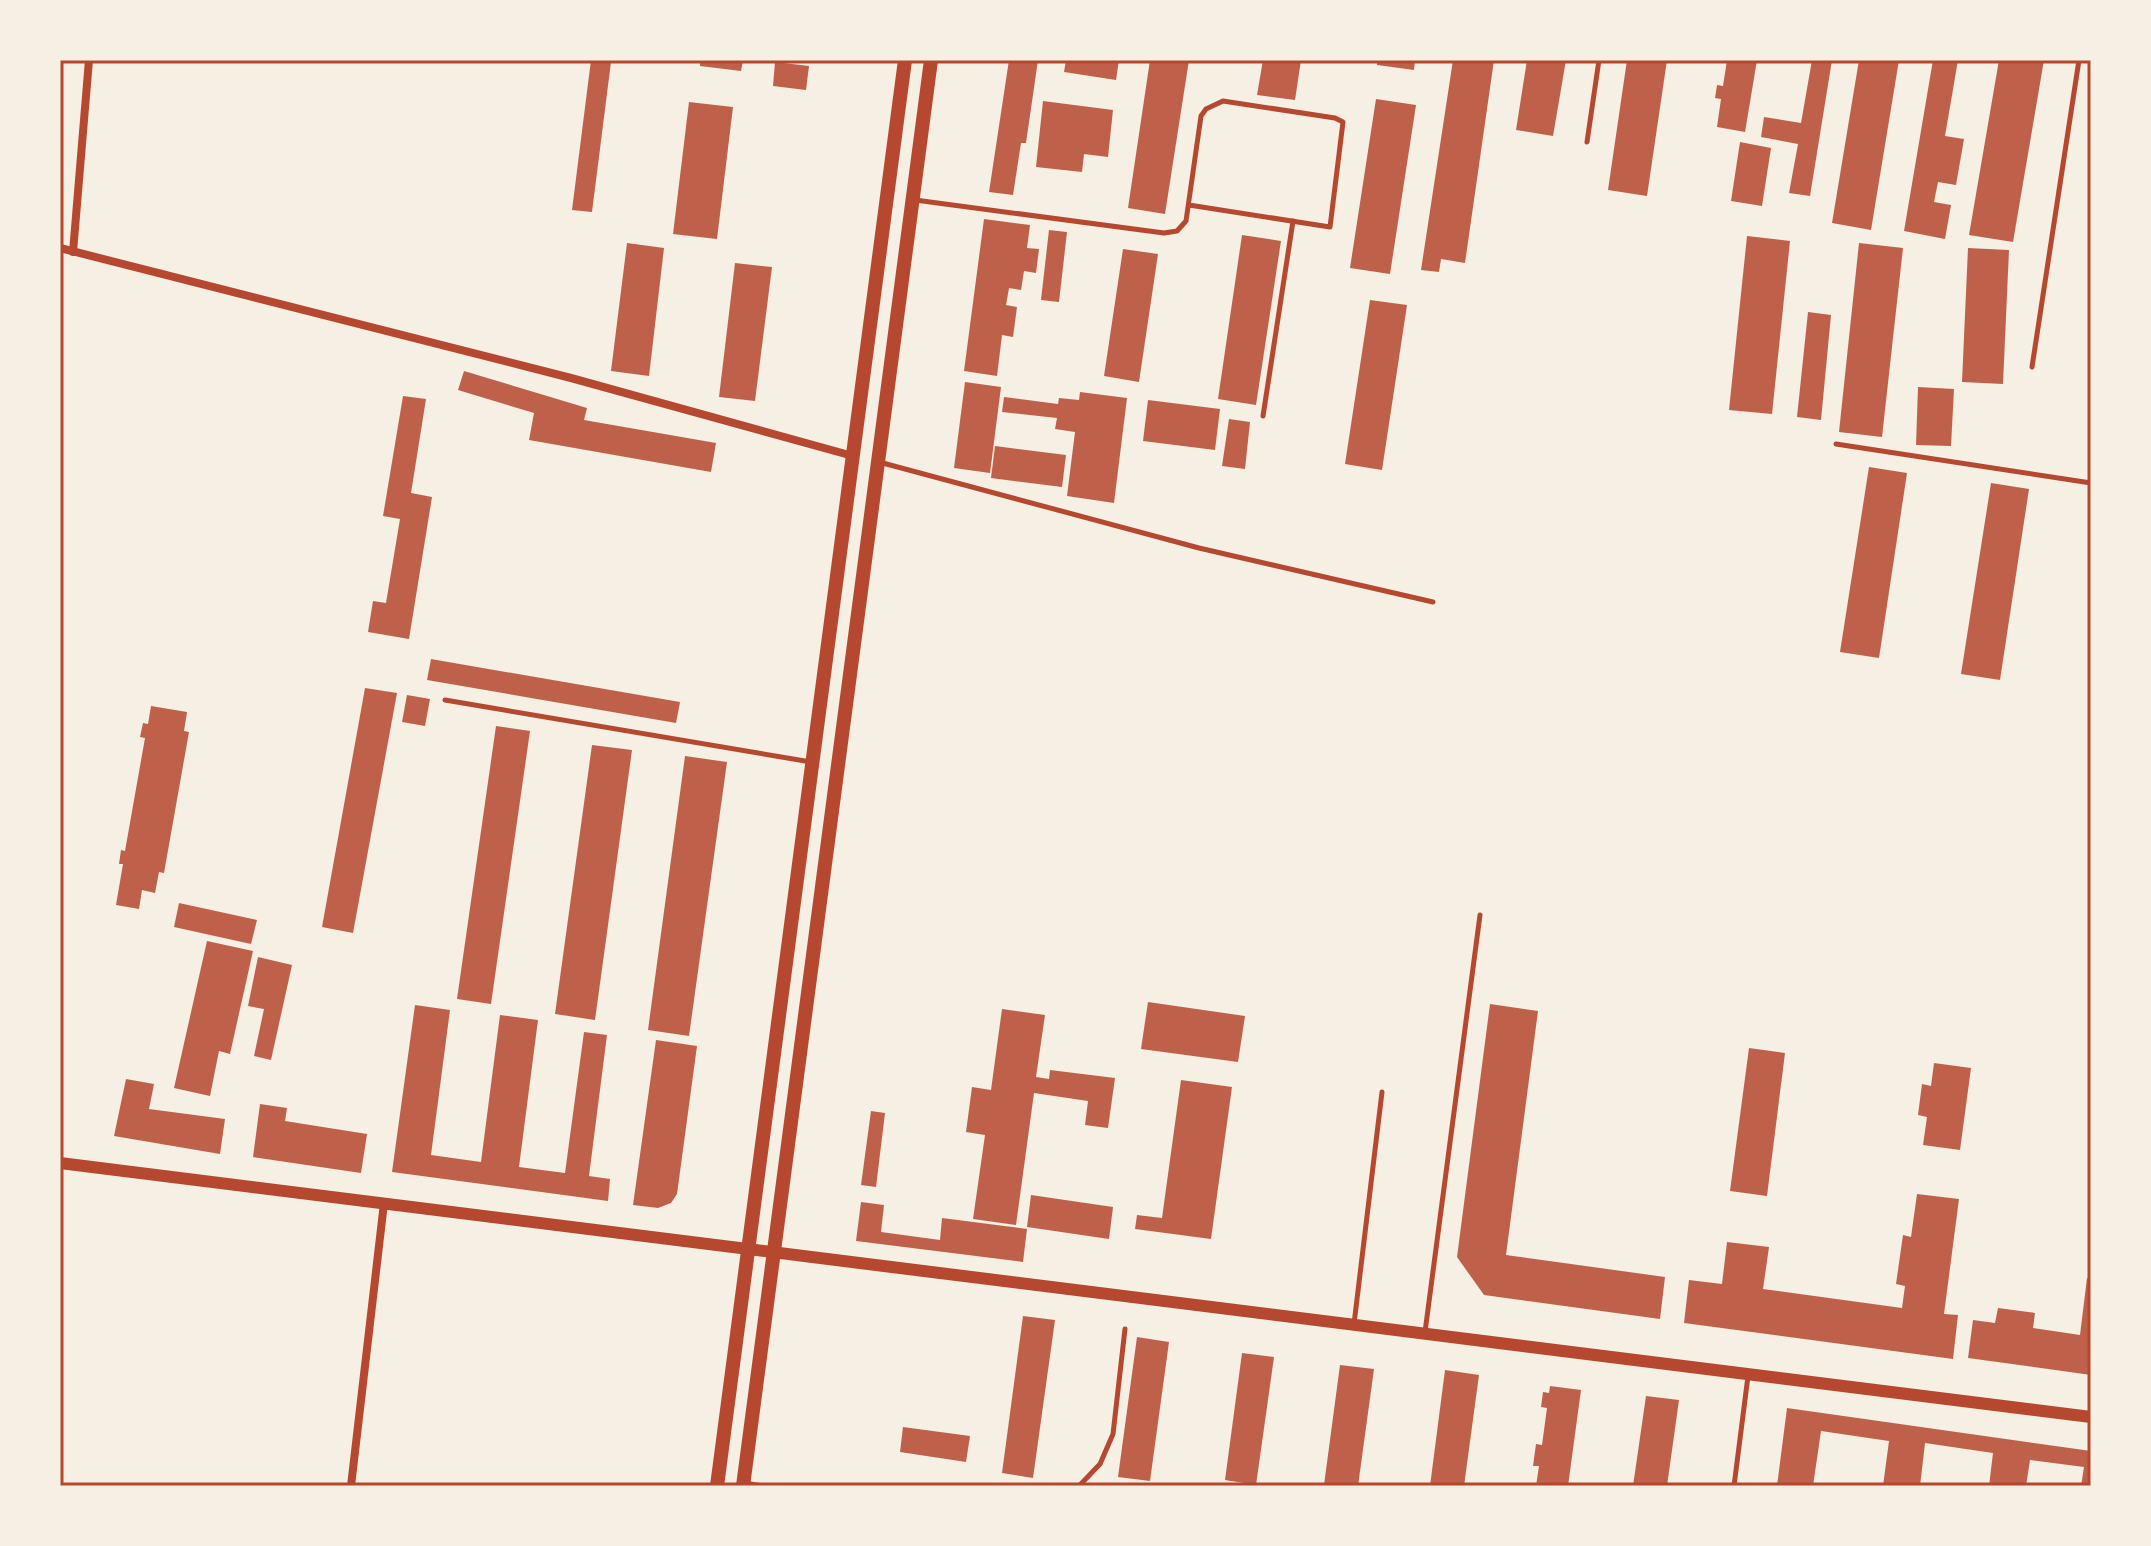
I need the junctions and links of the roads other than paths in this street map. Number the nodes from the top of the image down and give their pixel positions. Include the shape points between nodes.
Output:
1 (89, 60) edge
2 (905, 60) edge
3 (931, 60) edge
4 (1599, 60) edge
5 (2079, 60) edge
6 (1587, 142) dead end
7 (913, 199) junction
8 (1189, 205) junction
9 (1293, 221) junction
10 (60, 248) edge
11 (73, 252) junction
12 (2032, 367) dead end
13 (1263, 416) dead end
14 (1836, 444) dead end
15 (853, 456) junction
16 (878, 462) junction
17 (2091, 483) edge
18 (1433, 602) dead end
19 (445, 700) dead end
20 (812, 762) junction
21 (1480, 915) dead end
22 (1382, 1092) dead end
23 (60, 1163) edge
24 (384, 1203) junction
25 (748, 1249) junction
26 (774, 1252) junction
27 (1354, 1325) junction
28 (1125, 1329) dead end
29 (1425, 1333) junction
30 (1749, 1374) junction
31 (2091, 1417) edge
32 (743, 1485) edge
33 (351, 1486) edge
34 (717, 1486) edge
35 (763, 1486) edge
36 (1079, 1486) edge
37 (1734, 1486) edge

1 - 11 street
2 - 15 main road
3 - 7 main road
4 - 6 lane
5 - 12 lane
7 - 8 lane via 1164,233 1177,231 1186,221
7 - 16 main road
8 - 9 lane
8 - 9 lane via 1201,116 1214,104 1223,101 1335,118 1343,122 1330,227
9 - 13 lane
10 - 11 street
11 - 15 street via 571,378
14 - 17 lane
15 - 20 main road
16 - 18 lane via 1199,548
16 - 26 main road
19 - 20 lane
20 - 25 main road
21 - 29 lane
22 - 27 lane
23 - 24 street
24 - 25 street
24 - 33 street
25 - 26 street
25 - 34 main road
26 - 27 street
26 - 32 main road
27 - 29 street
28 - 36 lane via 1113,1434 1100,1464
29 - 30 street
30 - 31 street
30 - 37 lane
32 - 35 lane

